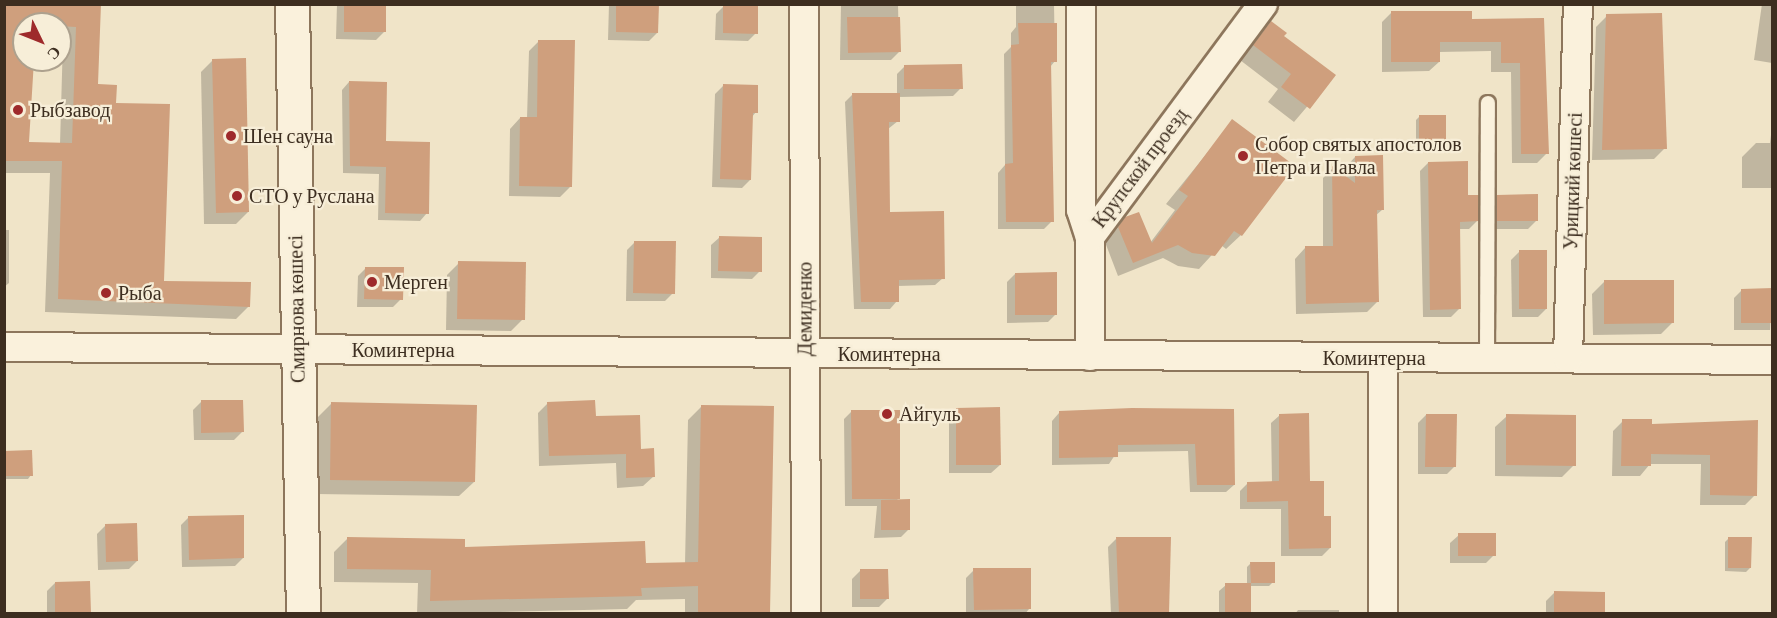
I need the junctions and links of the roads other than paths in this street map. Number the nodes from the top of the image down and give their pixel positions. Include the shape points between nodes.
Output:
1 (292, 4) edge
2 (804, 4) edge
3 (1081, 4) edge
4 (1263, 4) edge
5 (1578, 4) edge
6 (1488, 103) dead end
7 (1089, 237) junction
8 (4, 347) edge
9 (297, 349) junction
10 (805, 353) junction
11 (1090, 356) junction
12 (1383, 358) junction
13 (1569, 358) junction
14 (1487, 359) junction
15 (1773, 360) edge
16 (303, 614) edge
17 (806, 614) edge
18 (1383, 614) edge

1 - 9 street, Смирнова көшесі
2 - 10 street, Демиденко
3 - 7 street via 1081,210
4 - 7 street, Крупской проезд
5 - 13 street, Урицкий көшесі
6 - 14 lane
7 - 11 street, Крупской проезд
8 - 9 street, Коминтерна
9 - 10 street, Коминтерна
9 - 16 street, Смирнова көшесі
10 - 11 street, Коминтерна
10 - 17 street, Демиденко
11 - 12 street, Коминтерна
12 - 14 street, Коминтерна
12 - 18 street
13 - 14 street, Коминтерна
13 - 15 street, Коминтерна

